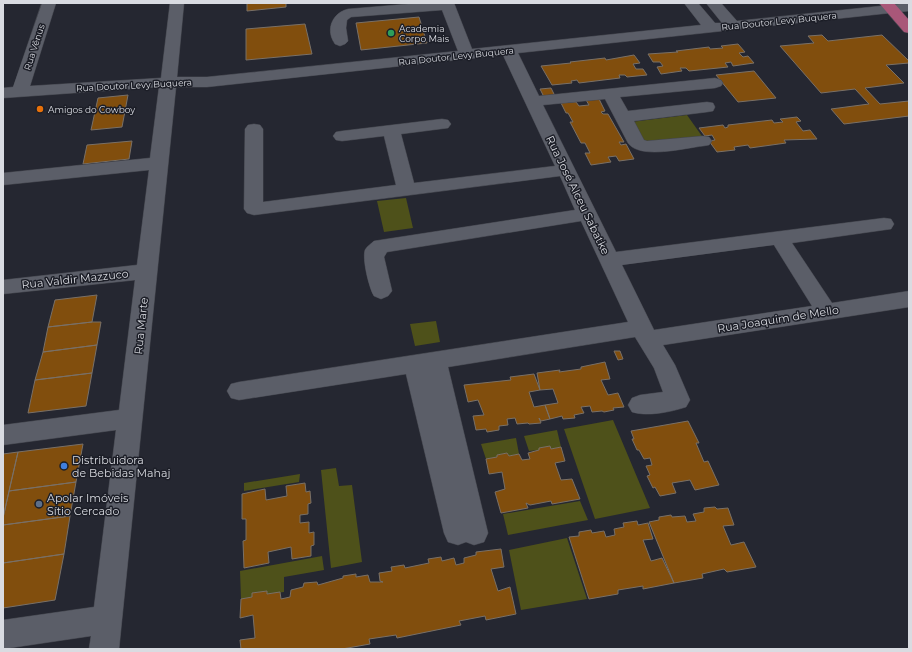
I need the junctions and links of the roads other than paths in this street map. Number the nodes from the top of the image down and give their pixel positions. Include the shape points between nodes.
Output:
1 (49, 3) edge
2 (177, 3) edge
3 (691, 3) edge
4 (713, 3) edge
5 (448, 4) edge
6 (899, 11) edge
7 (733, 26) junction
8 (711, 28) junction
9 (909, 29) edge
10 (340, 41) dead end
11 (509, 51) junction
12 (467, 55) junction
13 (167, 82) junction
14 (715, 83) dead end
15 (20, 92) junction
16 (3, 93) edge
17 (610, 93) junction
18 (533, 101) junction
19 (707, 107) dead end
20 (623, 117) junction
21 (442, 124) dead end
22 (254, 129) dead end
23 (391, 130) junction
24 (342, 136) dead end
25 (704, 141) dead end
26 (160, 163) junction
27 (566, 170) junction
28 (3, 179) edge
29 (406, 189) junction
30 (587, 214) junction
31 (884, 224) dead end
32 (779, 238) junction
33 (610, 260) junction
34 (147, 271) junction
35 (3, 287) edge
36 (381, 291) dead end
37 (909, 299) edge
38 (826, 312) junction
39 (645, 334) junction
40 (425, 362) junction
41 (239, 391) dead end
42 (640, 405) dead end
43 (131, 418) junction
44 (3, 435) edge
45 (466, 533) dead end
46 (108, 619) junction
47 (3, 635) edge
48 (104, 649) edge

1 - 15 street, Rua Vênus
2 - 13 street, Rua Marte
3 - 8 street
4 - 7 street
5 - 10 street via 342,15 338,20
5 - 12 street
6 - 7 street, Rua Doutor Levy Buquera
6 - 9 main road
7 - 8 street, Rua Doutor Levy Buquera
8 - 11 street, Rua Doutor Levy Buquera
11 - 12 street, Rua Doutor Levy Buquera
11 - 18 street, Rua José Alceu Sabatke
12 - 13 street, Rua Doutor Levy Buquera via 207,82
13 - 15 street, Rua Doutor Levy Buquera
13 - 26 street, Rua Marte
14 - 17 street
15 - 16 street, Rua Doutor Levy Buquera
17 - 18 street
17 - 20 street
18 - 27 street, Rua José Alceu Sabatke
19 - 20 street
20 - 25 street via 637,143 643,146
21 - 23 street
22 - 29 street via 254,208
23 - 24 street
23 - 29 street
26 - 28 street
26 - 34 street, Rua Marte
27 - 29 street
27 - 30 street, Rua José Alceu Sabatke
30 - 33 street, Rua José Alceu Sabatke
30 - 36 street via 381,246 375,251 374,257
31 - 32 street
32 - 33 street
32 - 38 street
33 - 39 street, Rua José Alceu Sabatke
34 - 35 street, Rua Valdir Mazzuco
34 - 43 street, Rua Marte
37 - 38 street, Rua Joaquim de Mello
38 - 39 street, Rua Joaquim de Mello
39 - 40 street, Rua Joaquim de Mello
39 - 42 street, Rua José Alceu Sabatke via 664,365 678,400
40 - 41 street, Rua Joaquim de Mello
40 - 45 street
43 - 44 street
43 - 46 street, Rua Marte
46 - 47 street
46 - 48 street, Rua Marte

